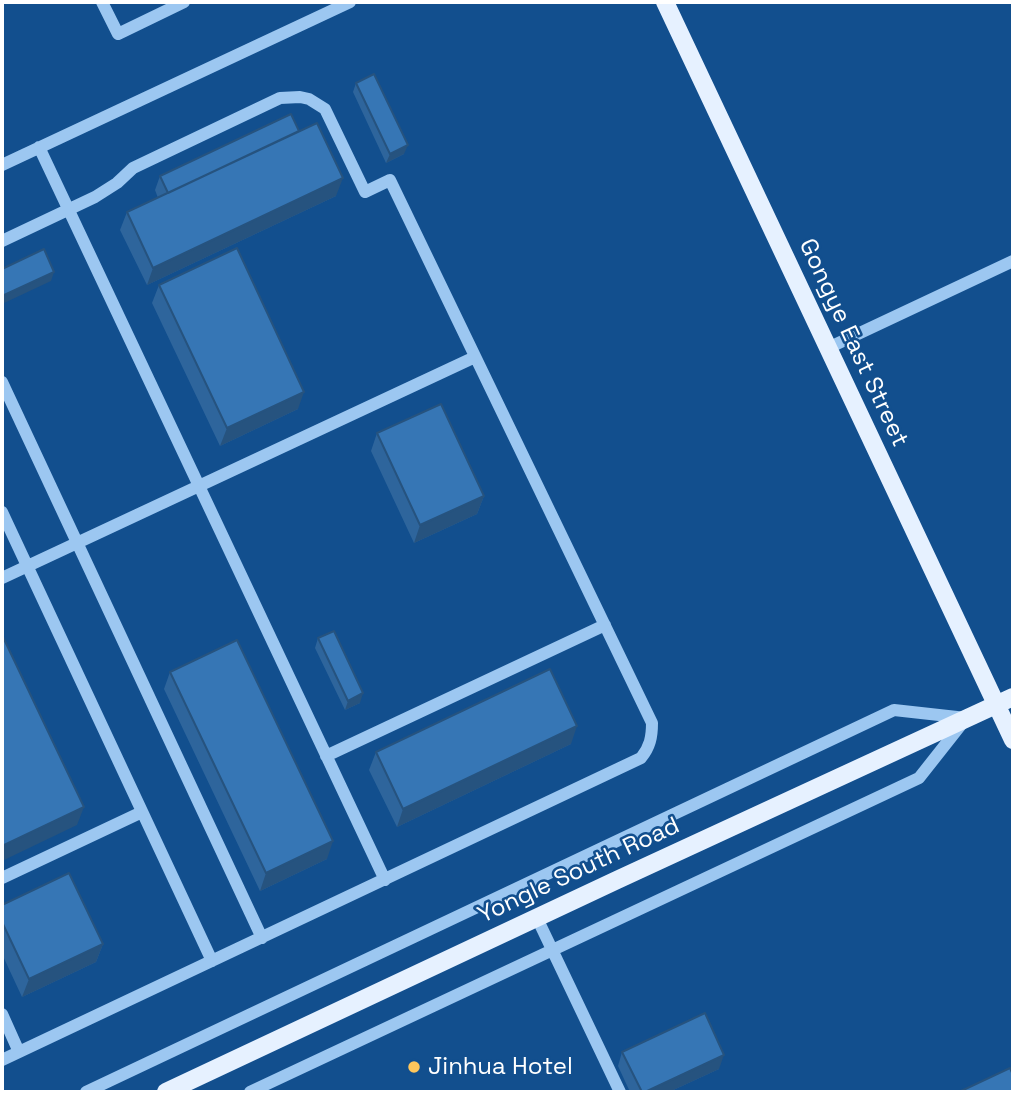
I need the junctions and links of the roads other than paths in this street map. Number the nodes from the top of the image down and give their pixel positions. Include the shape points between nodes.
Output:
1 (102, 2) edge
2 (184, 2) edge
3 (350, 2) edge
4 (665, 2) edge
5 (40, 147) junction
6 (2, 165) edge
7 (69, 209) junction
8 (2, 240) edge
9 (1013, 261) edge
10 (828, 348) junction
11 (475, 356) junction
12 (2, 382) edge
13 (199, 486) junction
14 (2, 512) edge
15 (77, 543) junction
16 (27, 566) junction
17 (2, 578) edge
18 (605, 625) junction
19 (1005, 701) edge
20 (967, 719) junction
21 (1013, 740) edge
22 (326, 756) junction
23 (142, 812) junction
24 (2, 878) edge
25 (385, 880) junction
26 (537, 918) junction
27 (262, 938) junction
28 (552, 950) junction
29 (212, 961) junction
30 (2, 1014) edge
31 (19, 1052) junction
32 (2, 1060) edge
33 (86, 1092) edge
34 (166, 1092) edge
35 (250, 1092) edge
36 (620, 1092) edge

1 - 2 street via 117,34
3 - 5 street
4 - 10 main road, Gongye East Street
5 - 6 street
5 - 7 street
7 - 8 street
7 - 11 street via 117,183 133,168 280,98 309,99 325,109 365,192 390,180
7 - 13 street
9 - 10 street
10 - 19 main road, Gongye East Street
11 - 13 street
11 - 18 street
12 - 15 street
13 - 15 street
13 - 22 street
14 - 16 street
15 - 16 street
15 - 27 street
16 - 17 street
16 - 23 street
18 - 22 street
18 - 25 street via 652,723 646,752
19 - 20 main road, Yongle South Road
19 - 21 main road, Gongye East Street
20 - 26 main road, Yongle South Road
20 - 28 street via 919,778
20 - 33 street via 894,710
22 - 25 street
23 - 24 street
23 - 29 street
25 - 27 street
26 - 28 street
26 - 34 main road, Yongle South Road
27 - 29 street
28 - 35 street
28 - 36 street
29 - 31 street
30 - 31 street
31 - 32 street

